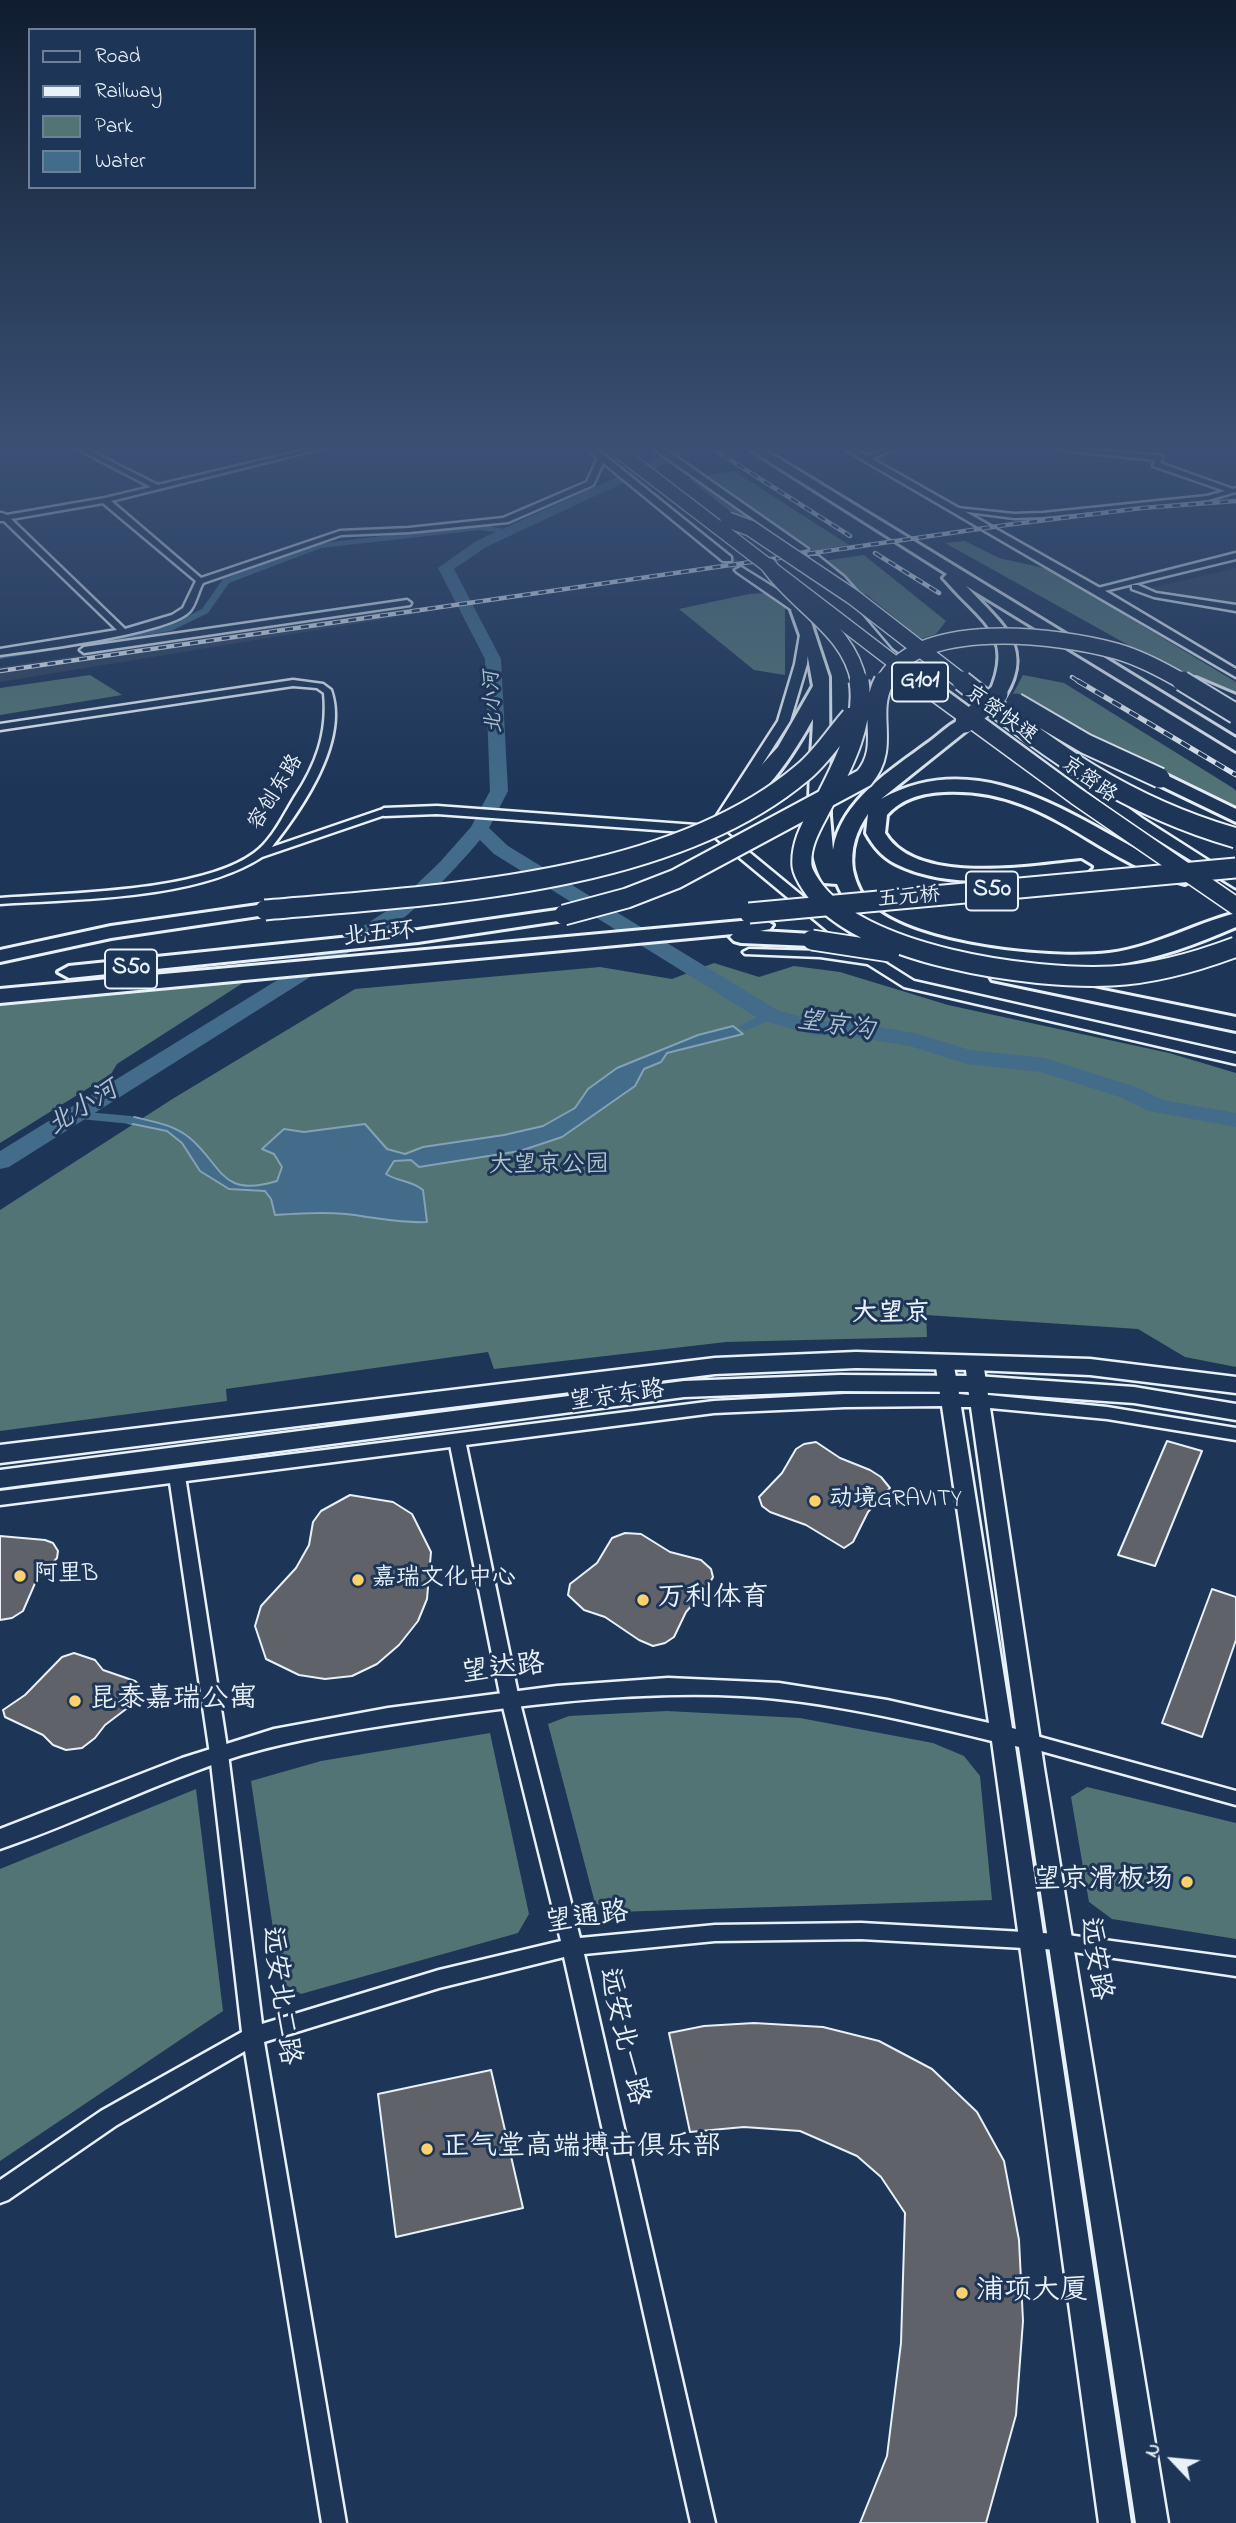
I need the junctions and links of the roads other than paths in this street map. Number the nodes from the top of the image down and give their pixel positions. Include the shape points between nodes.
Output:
1 (53, 565) edge
2 (181, 565) edge
3 (248, 565) edge
4 (786, 565) edge
5 (804, 565) tunnel mouth
6 (822, 565) tunnel mouth
7 (941, 565) edge
8 (945, 565) edge
9 (967, 565) edge
10 (1052, 565) edge
11 (1212, 565) edge
12 (1215, 565) edge
13 (769, 566) joint
14 (741, 570) tunnel mouth
15 (200, 581) junction
16 (1135, 587) junction
17 (1100, 592) junction
18 (407, 603) dead end
19 (1236, 608) edge
20 (799, 610) junction
21 (886, 621) junction
22 (1062, 622) junction
23 (122, 630) junction
24 (805, 631) junction
25 (84, 648) junction
26 (0, 652) edge
27 (1236, 674) edge
28 (822, 684) junction
29 (858, 696) junction
30 (1236, 701) edge
31 (1236, 714) edge
32 (965, 723) junction
33 (0, 727) edge
34 (1236, 730) edge
35 (1236, 746) edge
36 (864, 778) junction
37 (384, 812) joint
38 (1236, 816) edge
39 (713, 830) junction
40 (1236, 838) edge
41 (1236, 854) edge
42 (259, 855) junction
43 (1236, 868) edge
44 (1185, 878) junction
45 (1236, 883) edge
46 (1236, 890) edge
47 (0, 901) edge
48 (268, 907) junction
49 (1236, 907) edge
50 (756, 919) junction
51 (874, 919) junction
52 (1236, 919) edge
53 (643, 933) junction
54 (589, 938) junction
55 (411, 942) junction
56 (1236, 947) edge
57 (749, 952) dead end
58 (0, 957) edge
59 (874, 962) junction
60 (0, 980) edge
61 (0, 996) edge
62 (1099, 997) junction
63 (1236, 1024) edge
64 (1236, 1043) edge
65 (1236, 1059) edge
66 (948, 1382) junction
67 (976, 1383) junction
68 (1236, 1385) edge
69 (631, 1396) junction
70 (1236, 1412) edge
71 (583, 1425) junction
72 (1236, 1434) edge
73 (457, 1440) junction
74 (0, 1454) edge
75 (177, 1476) junction
76 (0, 1481) edge
77 (29, 1494) junction
78 (0, 1498) edge
79 (510, 1699) junction
80 (1002, 1734) junction
81 (1029, 1741) junction
82 (219, 1754) junction
83 (1236, 1798) edge
84 (0, 1839) edge
85 (1031, 1941) junction
86 (1060, 1942) junction
87 (572, 1947) junction
88 (1236, 1967) edge
89 (253, 2036) junction
90 (0, 2193) edge
91 (334, 2523) edge
92 (703, 2523) edge
93 (1115, 2523) edge
94 (1152, 2523) edge

1 - 23 street
2 - 15 street
3 - 15 street
4 - 46 highway, 京密快速 / G101, bridge via 973,709 1133,824
5 - 21 highway, bridge
6 - 45 main road, 京密路 / G101 via 897,645 1136,821
7 - 32 highway, bridge via 1005,637 1011,656 1010,673 998,694
8 - 35 highway
9 - 22 highway
10 - 17 street
11 - 17 main road
12 - 16 main road
13 - 29 highway, bridge via 779,582 845,645 857,670
13 - 49 main road, 京密快速 / G101, bridge via 1074,796
14 - 20 main road, 京密路 / G101
15 - 23 street via 186,610 173,619
16 - 17 main road
16 - 19 street via 1154,595
17 - 27 street
18 - 25 street
20 - 24 highway
20 - 44 main road, 京密路 / G101 via 861,640
21 - 38 highway, bridge via 1035,716
21 - 40 highway, bridge via 1102,785 1183,823
22 - 30 highway
22 - 34 highway
23 - 25 street
24 - 28 highway
24 - 39 street via 801,664 784,720
25 - 26 street
28 - 48 highway via 800,730 776,765 738,801 689,826 636,845 522,873
28 - 51 highway via 825,869 839,892
29 - 48 highway, bridge via 835,743 789,786 681,841 555,875 443,892
29 - 56 highway, bridge via 849,753 810,829 802,855 803,871 819,898 834,910 864,929 923,951 1046,975 1143,973 1197,962
31 - 36 highway, bridge via 1144,661 1107,648 1042,637 958,640 918,652 897,663 887,675 876,702 880,758
32 - 36 highway
32 - 51 highway via 865,805 849,829 841,850 846,882
33 - 42 street, 容创东路 via 293,683 320,686 328,692 332,714 327,745 310,783
36 - 55 highway, bridge via 676,879 627,898 564,915
37 - 39 street via 448,811
37 - 42 street
39 - 59 street
41 - 44 highway via 1081,867 994,874 964,874 916,865 881,846 873,833 874,820 884,805 923,789 950,786 1004,791 1053,809 1135,856
42 - 47 street, 容创东路 via 205,881
43 - 50 highway, 五元桥 / S50, bridge
44 - 49 main road, 京密路 / G101
45 - 50 highway, 五元桥 / S50, bridge
48 - 58 highway via 111,932
50 - 53 highway, 北五环 / S50
51 - 52 highway via 965,947 1071,961 1121,958 1186,942
53 - 54 highway
53 - 54 highway, 北五环 / S50
53 - 62 highway, bridge via 812,940 923,958
54 - 55 highway, 北五环 / S50
54 - 61 highway, 北五环 / S50 via 382,962
55 - 60 highway, 北五环 / S50
57 - 59 street via 820,954
59 - 65 street via 909,984 935,992
62 - 63 highway
62 - 64 highway
66 - 67 main road, 望京东路
66 - 69 main road, 望京东路 via 710,1388
66 - 71 street
66 - 74 main road, 望京东路 via 856,1360 715,1366
66 - 80 street
67 - 68 main road, 望京东路 via 1090,1367
67 - 70 main road, 望京东路 via 1134,1395
67 - 72 street via 1116,1415
67 - 81 street, 远安路
69 - 71 street
69 - 76 main road, 望京东路
71 - 73 street
73 - 75 street
73 - 79 street, 远安北一路
75 - 77 street
75 - 82 street, 远安北二路
76 - 77 street
77 - 78 street
79 - 80 street, 望达路 via 629,1688 742,1688 854,1701
79 - 82 street, 望达路 via 325,1725
79 - 87 street, 远安北一路
80 - 81 street, 望达路
80 - 85 street
81 - 83 street
81 - 86 street, 远安路
82 - 84 street, 望达路
82 - 89 street, 远安北二路
85 - 86 street, 望通路
85 - 87 street, 望通路 via 861,1931 768,1932
85 - 93 street
86 - 88 street, 望通路
86 - 94 street, 远安路
87 - 89 street, 望通路 via 439,1979
87 - 92 street, 远安北一路
89 - 90 street, 望通路 via 109,2118
89 - 91 street, 远安北二路

